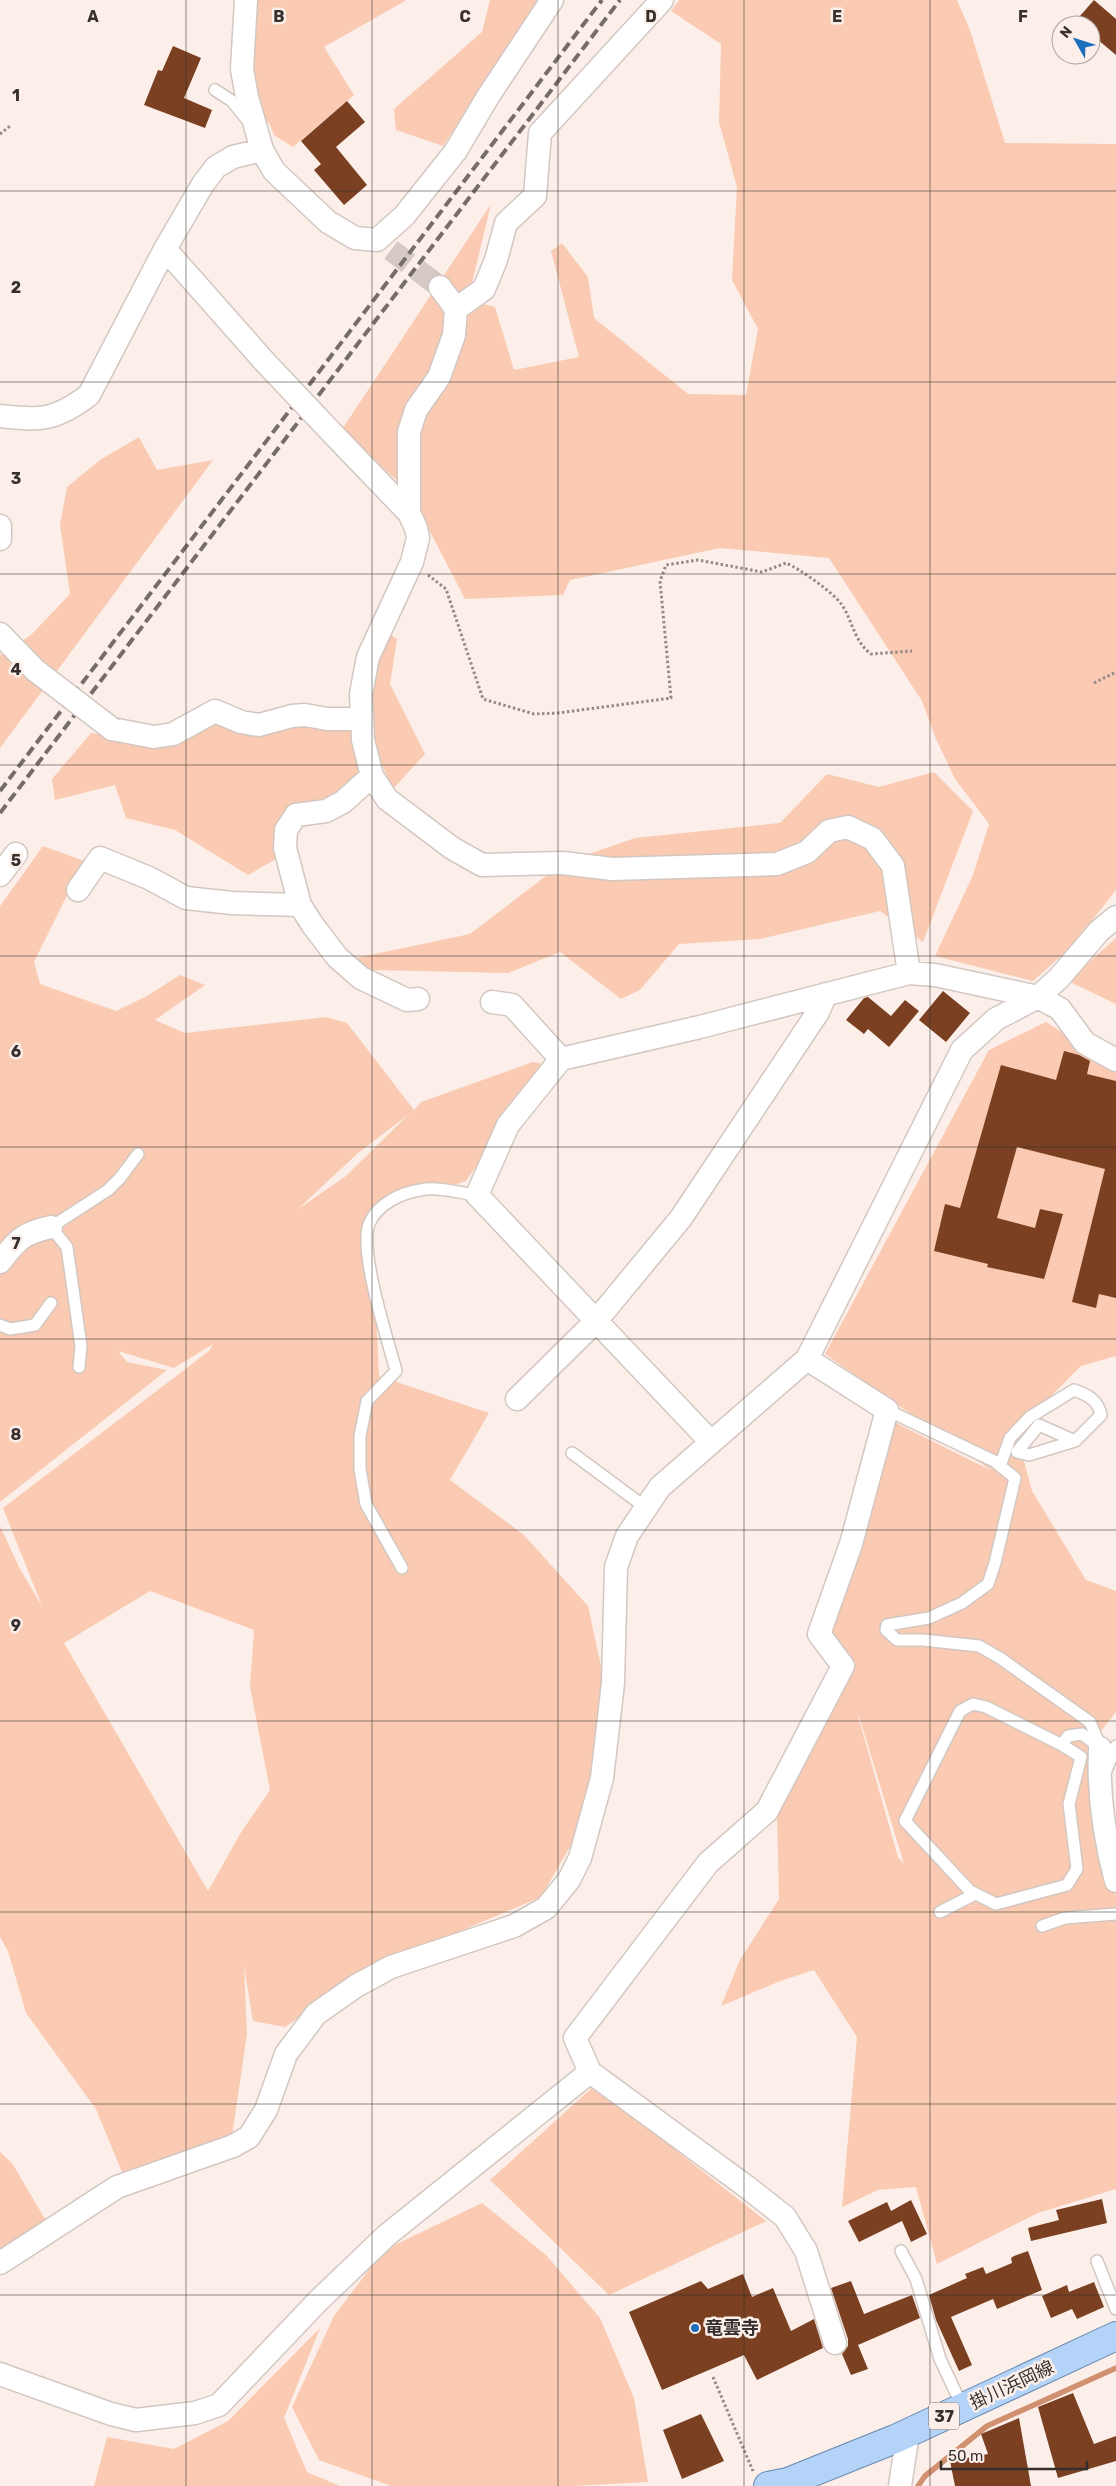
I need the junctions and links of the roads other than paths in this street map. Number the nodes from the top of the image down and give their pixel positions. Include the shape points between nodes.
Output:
1 (246, 0) edge
2 (552, 0) edge
3 (662, 0) edge
4 (215, 90) dead end
5 (261, 142) junction
6 (165, 248) junction
7 (440, 287) tunnel mouth
8 (456, 309) junction
9 (1, 420) edge
10 (409, 513) junction
11 (0, 526) edge
12 (0, 539) edge
13 (0, 634) edge
14 (362, 719) junction
15 (372, 776) junction
16 (16, 854) dead end
17 (0, 875) edge
18 (78, 890) dead end
19 (300, 904) junction
20 (1116, 917) edge
21 (909, 973) junction
22 (826, 994) junction
23 (1038, 997) junction
24 (418, 999) dead end
25 (492, 1002) dead end
26 (561, 1059) junction
27 (1116, 1060) edge
28 (138, 1154) dead end
29 (477, 1195) junction
30 (51, 1227) junction
31 (0, 1262) edge
32 (51, 1303) dead end
33 (596, 1321) junction
34 (0, 1325) edge
35 (807, 1359) junction
36 (80, 1367) dead end
37 (517, 1399) dead end
38 (887, 1410) junction
39 (1034, 1421) junction
40 (710, 1441) junction
41 (1075, 1441) junction
42 (572, 1453) dead end
43 (1000, 1466) junction
44 (645, 1507) junction
45 (402, 1568) dead end
46 (1062, 1745) junction
47 (1108, 1747) edge
48 (1110, 1816) edge
49 (1116, 1881) edge
50 (975, 1894) junction
51 (940, 1912) dead end
52 (1116, 1914) edge
53 (1042, 1926) dead end
54 (590, 2072) junction
55 (901, 2251) dead end
56 (1097, 2261) dead end
57 (0, 2263) edge
58 (1116, 2309) edge
59 (1116, 2336) edge
60 (835, 2343) dead end
61 (0, 2374) edge
62 (963, 2408) junction
63 (908, 2433) junction
64 (762, 2482) edge
65 (900, 2486) edge

1 - 5 street via 242,69
2 - 5 street via 488,95 455,152 384,245 354,238 328,222 274,171
3 - 8 street via 540,132 535,196 506,223 484,290
4 - 5 lane via 232,101
5 - 6 street via 216,167
6 - 9 street via 89,395 68,411 48,418
6 - 10 street, bridge via 264,361
7 - 8 street
8 - 10 street via 454,335 439,377 416,410 410,432
10 - 14 street via 418,538 412,562 368,657 360,694
11 - 12 street
13 - 14 street, bridge via 35,670 112,730 154,737 173,734 215,711 241,722 259,725 305,715
14 - 15 street via 363,740
15 - 19 street via 343,802 326,812 296,815 286,830 285,848
15 - 21 street via 387,799 452,848 482,864 563,863 612,869 777,864 807,852 829,831 848,827 873,839 893,866
16 - 17 street
18 - 19 street via 100,858 149,878 186,898 232,903
19 - 24 street via 337,957 361,978 407,1000
20 - 23 street
21 - 22 street
21 - 23 street via 935,975
22 - 26 street
22 - 33 street via 818,1012 681,1218
23 - 27 street via 1060,1010 1085,1043
23 - 35 street via 996,1019 962,1050
25 - 26 street via 512,1005
26 - 29 street via 508,1125
28 - 30 lane via 108,1190
29 - 33 street
29 - 45 lane via 421,1189 393,1198 369,1222 365,1242 396,1371 367,1401 360,1436 360,1469 366,1504
30 - 31 street via 29,1232 13,1244
30 - 36 lane via 67,1247 79,1328
32 - 34 lane via 35,1325 10,1328
33 - 37 street
33 - 40 street
35 - 38 street
35 - 40 street
38 - 43 lane
38 - 54 street via 851,1544 819,1634 843,1666 766,1811 708,1863 575,2038
39 - 41 lane
39 - 41 lane via 1017,1452 1029,1455
39 - 41 lane via 1074,1390 1088,1395 1099,1405 1101,1415
39 - 43 lane via 1010,1438
40 - 44 street via 660,1487
42 - 44 lane
43 - 47 lane via 1015,1478 996,1563 988,1584 962,1602 929,1618 887,1625 886,1630 897,1640 979,1646 1090,1722
44 - 57 street via 627,1536 616,1568 613,1683 602,1778 580,1858 569,1880 546,1908 514,1926 391,1967 356,1986 316,2014 286,2054 266,2110 249,2138 117,2187
46 - 47 lane via 1068,1736 1082,1734
46 - 50 lane via 1081,1757 1069,1804 1077,1870 1067,1885 996,1904
46 - 50 lane via 986,1707 973,1704 960,1711 906,1822
47 - 48 street via 1100,1786
48 - 49 street via 1106,1843
50 - 51 lane
52 - 53 lane via 1065,1918
54 - 60 street via 785,2217 806,2251
54 - 61 street via 387,2235 318,2301 219,2405 195,2413 136,2420
55 - 62 lane via 916,2279 940,2359
56 - 58 lane
59 - 62 main road, 掛川浜岡線 / 37
62 - 63 main road, 掛川浜岡線 / 37
63 - 64 main road, 掛川浜岡線 / 37 via 788,2482
63 - 65 street

